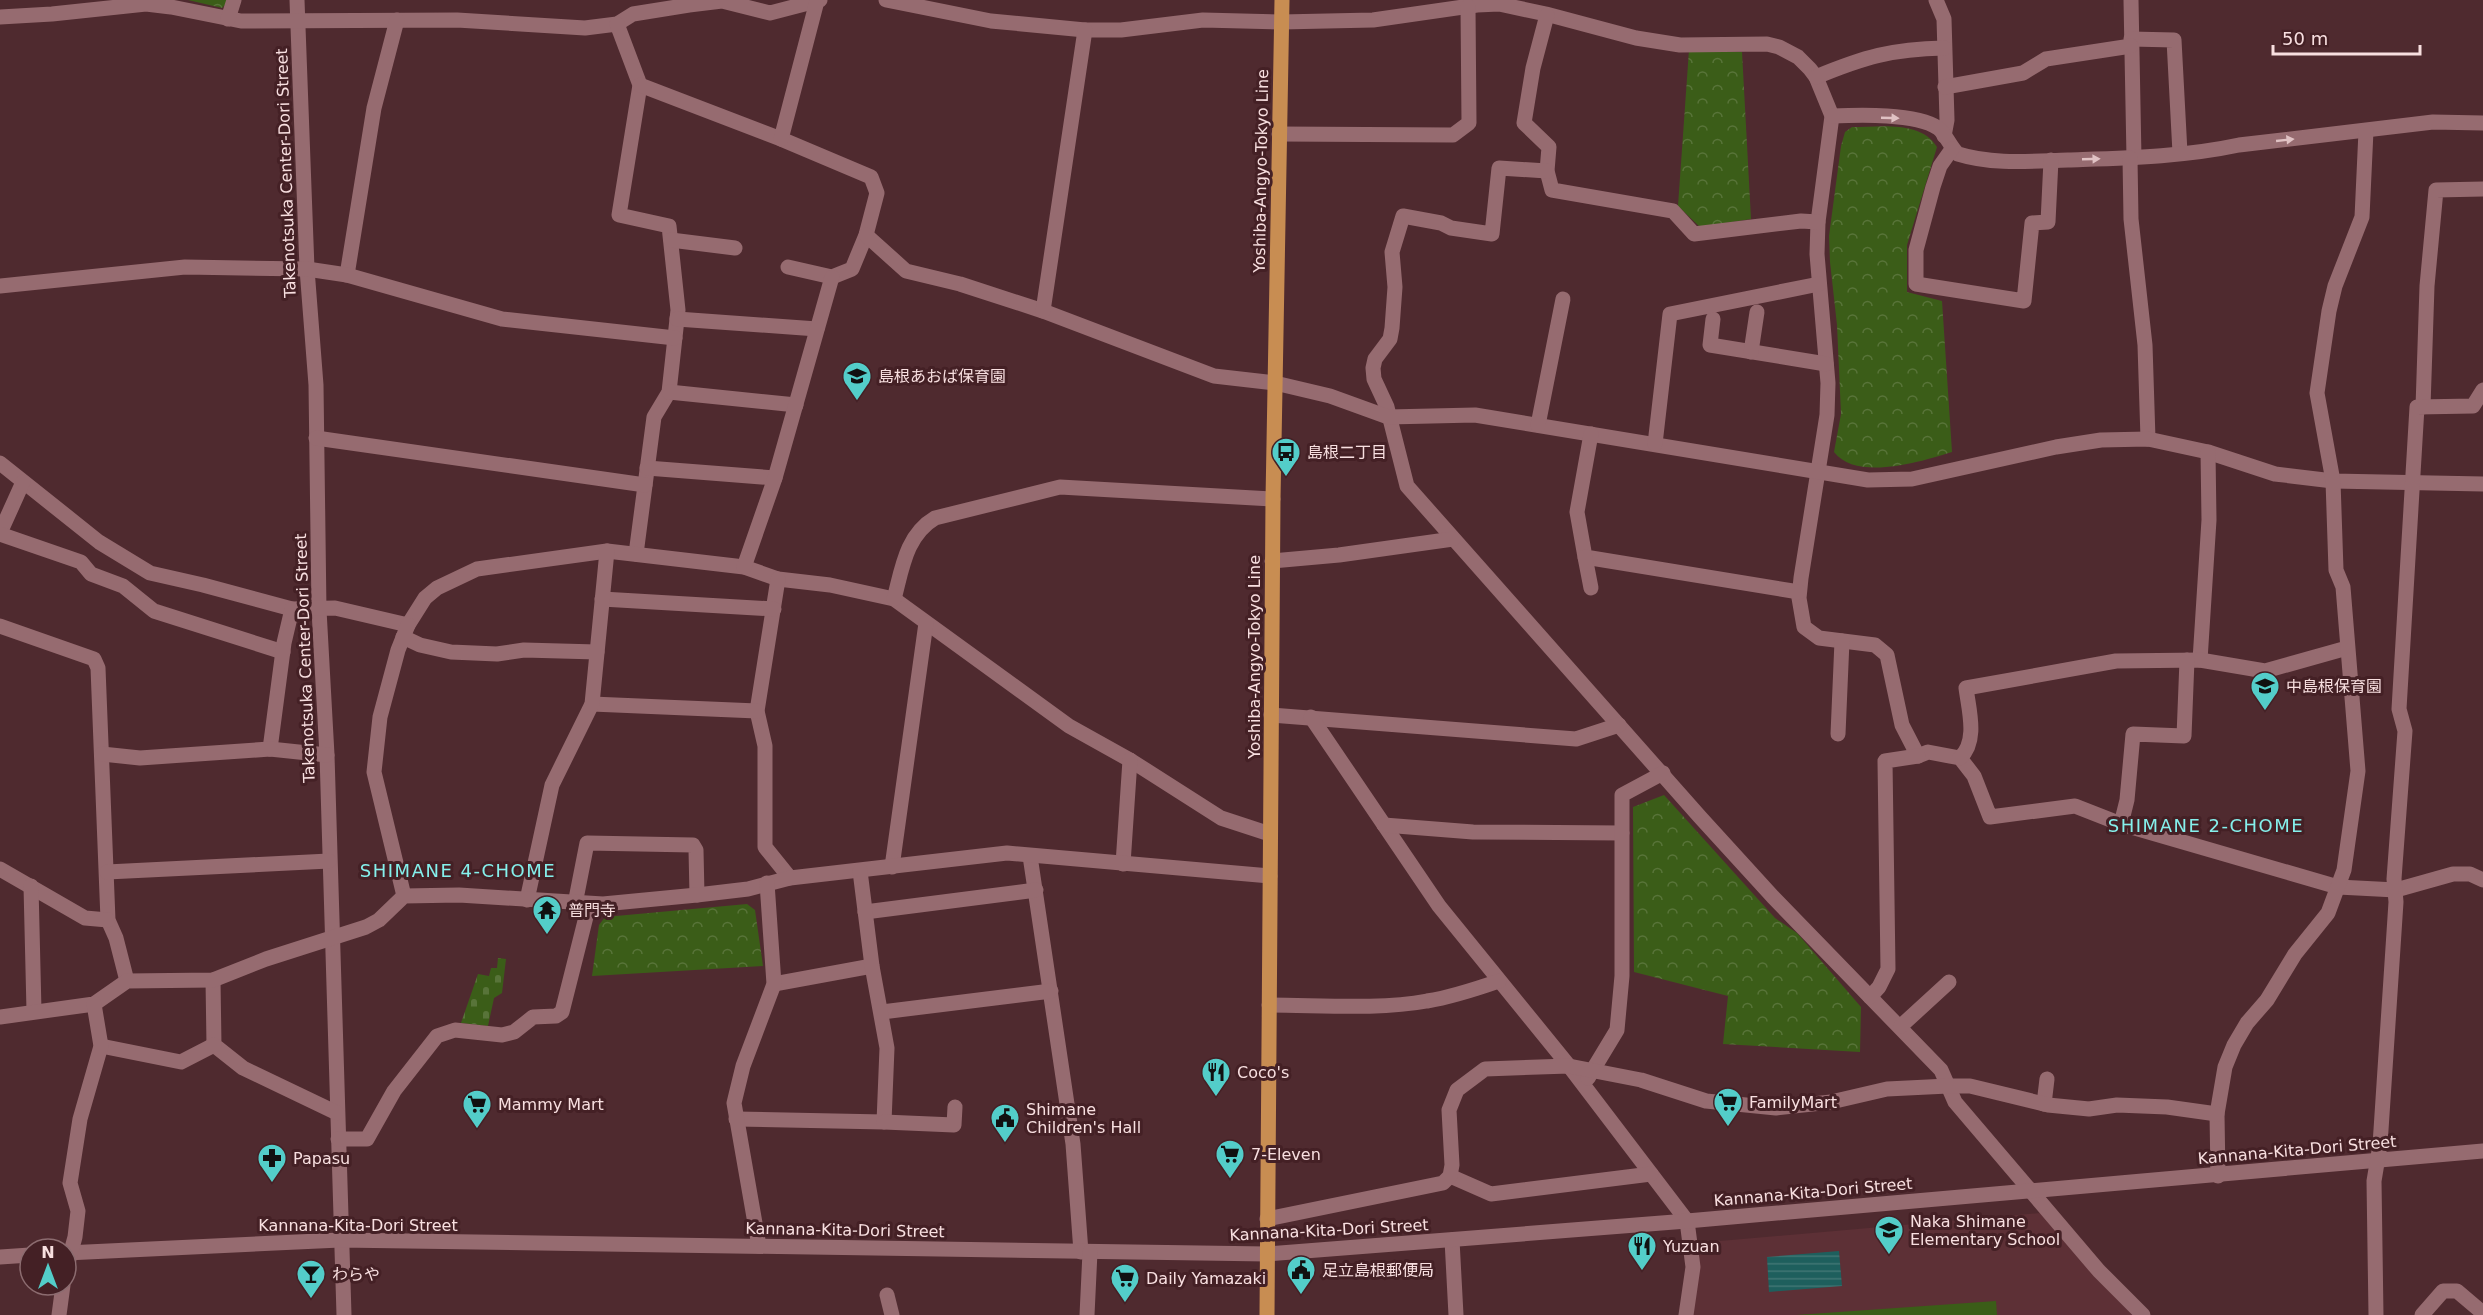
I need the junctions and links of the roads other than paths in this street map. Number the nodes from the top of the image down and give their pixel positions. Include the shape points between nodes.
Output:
1 (234, 0) edge
2 (297, 0) edge
3 (818, 0) edge
4 (886, 0) edge
5 (1282, 0) edge
6 (1936, 0) edge
7 (2135, 0) edge
8 (688, 3) edge
9 (938, 5) edge
10 (1468, 7) junction
11 (1547, 10) edge
12 (0, 17) edge
13 (228, 19) junction
14 (298, 21) junction
15 (397, 21) junction
16 (1281, 22) junction
17 (617, 24) junction
18 (1085, 30) junction
19 (2132, 43) junction
20 (1944, 48) junction
21 (1816, 77) junction
22 (640, 85) junction
23 (1945, 87) junction
24 (1832, 116) junction
25 (2483, 123) edge
26 (2366, 131) junction
27 (1280, 134) junction
28 (781, 139) junction
29 (1948, 142) junction
30 (2180, 153) junction
31 (2132, 158) junction
32 (2050, 160) junction
33 (1547, 171) junction
34 (2483, 189) edge
35 (1818, 222) junction
36 (866, 235) junction
37 (671, 240) junction
38 (735, 248) dead end
39 (788, 267) dead end
40 (307, 269) junction
41 (347, 275) junction
42 (832, 277) junction
43 (1819, 284) junction
44 (0, 286) edge
45 (1563, 299) dead end
46 (1043, 311) junction
47 (1757, 312) dead end
48 (677, 319) junction
49 (1713, 319) dead end
50 (817, 329) junction
51 (675, 338) junction
52 (1751, 352) junction
53 (1826, 364) junction
54 (1275, 383) junction
55 (2483, 390) edge
56 (669, 392) junction
57 (796, 405) junction
58 (2423, 407) junction
59 (1388, 417) junction
60 (1538, 425) junction
61 (1592, 434) junction
62 (316, 438) junction
63 (2148, 440) junction
64 (1655, 444) junction
65 (2208, 452) junction
66 (0, 463) edge
67 (647, 468) junction
68 (1818, 471) junction
69 (776, 478) junction
70 (2333, 481) junction
71 (23, 482) junction
72 (2413, 484) junction
73 (2483, 484) edge
74 (645, 485) junction
75 (1273, 499) junction
76 (0, 533) edge
77 (1453, 539) junction
78 (607, 551) junction
79 (636, 554) junction
80 (1585, 557) junction
81 (1272, 561) junction
82 (744, 567) junction
83 (778, 579) junction
84 (1591, 588) dead end
85 (1799, 592) junction
86 (602, 599) junction
87 (894, 599) junction
88 (292, 609) junction
89 (774, 609) junction
90 (319, 610) junction
91 (926, 623) junction
92 (0, 626) edge
93 (406, 631) junction
94 (1842, 641) junction
95 (2347, 648) junction
96 (283, 652) junction
97 (597, 652) junction
98 (2194, 660) junction
99 (592, 704) junction
100 (757, 711) junction
101 (1271, 715) junction
102 (1311, 717) junction
103 (1620, 725) junction
104 (1838, 734) dead end
105 (270, 749) junction
106 (102, 754) junction
107 (327, 755) junction
108 (1918, 756) junction
109 (1960, 758) junction
110 (1130, 760) junction
111 (1663, 773) junction
112 (2121, 824) junction
113 (1384, 825) junction
114 (1622, 832) junction
115 (1270, 834) junction
116 (1030, 856) junction
117 (329, 861) junction
118 (1123, 864) junction
119 (892, 867) junction
120 (0, 869) edge
121 (860, 871) junction
122 (107, 872) junction
123 (1270, 876) junction
124 (790, 878) junction
125 (2483, 880) edge
126 (767, 883) junction
127 (31, 886) junction
128 (2337, 887) junction
129 (1036, 890) junction
130 (2396, 890) junction
131 (697, 895) junction
132 (404, 896) junction
133 (527, 900) junction
134 (582, 904) junction
135 (865, 912) junction
136 (108, 920) junction
137 (331, 939) junction
138 (872, 966) junction
139 (213, 980) junction
140 (127, 981) junction
141 (1499, 981) junction
142 (1949, 982) dead end
143 (774, 984) junction
144 (1051, 991) junction
145 (1870, 997) junction
146 (93, 1004) junction
147 (1269, 1005) junction
148 (34, 1011) junction
149 (882, 1012) junction
150 (0, 1017) edge
151 (1900, 1026) junction
152 (214, 1045) junction
153 (101, 1046) junction
154 (1569, 1066) junction
155 (1592, 1072) junction
156 (2047, 1078) dead end
157 (1583, 1085) junction
158 (1948, 1086) junction
159 (2044, 1104) junction
160 (955, 1107) dead end
161 (337, 1113) junction
162 (2217, 1114) junction
163 (736, 1119) junction
164 (884, 1122) junction
165 (338, 1140) junction
166 (2483, 1151) edge
167 (2377, 1162) junction
168 (1651, 1174) junction
169 (1450, 1176) junction
170 (2218, 1176) junction
171 (2030, 1190) junction
172 (1267, 1219) junction
173 (1687, 1221) junction
174 (72, 1237) edge
175 (340, 1240) junction
176 (1452, 1240) junction
177 (759, 1246) junction
178 (1085, 1252) junction
179 (78, 1253) edge
180 (1267, 1254) junction
181 (18, 1256) edge
182 (0, 1257) edge
183 (887, 1295) dead end
184 (61, 1297) edge
185 (2483, 1313) edge
186 (59, 1315) edge
187 (344, 1315) edge
188 (892, 1315) edge
189 (1087, 1315) edge
190 (1267, 1315) edge
191 (1456, 1315) edge
192 (1686, 1315) edge
193 (2143, 1315) edge
194 (2376, 1315) edge
195 (2422, 1315) edge

1 - 13 street
2 - 14 street, Takenotsuka Center-Dori Street
3 - 8 street via 770,13 722,2
3 - 28 street
4 - 9 street
5 - 16 main road, Yoshiba-Angyo-Tokyo Line
6 - 20 street via 1944,19
7 - 19 street
8 - 17 street via 633,14
9 - 18 street via 991,21
10 - 11 street via 1499,4
10 - 16 street via 1373,20
10 - 27 street via 1469,123 1465,128 1454,135
11 - 21 street via 1617,34 1669,43 1767,44 1798,57
11 - 33 street via 1524,123 1549,147
12 - 13 street via 146,4
13 - 14 street
14 - 15 street
14 - 40 street, Takenotsuka Center-Dori Street
15 - 17 street via 585,28
15 - 41 street via 374,108
16 - 18 street via 1203,20 1121,30
16 - 27 main road, Yoshiba-Angyo-Tokyo Line
17 - 22 street
18 - 46 street
19 - 23 street via 2046,59 2023,73
19 - 30 street via 2174,40
19 - 31 street
20 - 21 street via 1905,49 1859,59
20 - 23 street
21 - 24 street
22 - 28 street
22 - 37 street via 619,215 669,226
23 - 29 street
24 -> 29 street via 1926,122 1940,129
24 - 35 street
25 - 26 street via 2433,122
30 -> 26 street
26 - 70 street via 2362,217 2335,286 2320,364 2318,393
27 - 54 main road, Yoshiba-Angyo-Tokyo Line
28 - 36 street via 871,177 877,194
29 - 32 street via 1958,154 1970,158
29 - 32 street via 1916,250 1916,284 2024,301 2032,223 2048,222
30 - 31 street
32 -> 31 street
31 - 63 street via 2131,219 2145,345
33 - 35 street via 1552,190 1673,212 1694,234
33 - 59 street via 1499,168 1492,234 1403,216 1392,252 1395,287 1390,339 1375,358 1373,368
34 - 58 street via 2436,190 2427,286
35 - 43 street
36 - 42 street via 852,269
36 - 46 street via 906,271
37 - 38 street
37 - 48 street
39 - 42 street
40 - 41 street
40 - 44 street via 185,267
40 - 62 street, Takenotsuka Center-Dori Street
41 - 51 street via 502,319
42 - 50 street
43 - 53 street
43 - 64 street via 1670,314
45 - 60 street
46 - 54 street via 1214,376
47 - 52 street
48 - 50 street
48 - 51 street
49 - 52 street via 1710,345
50 - 57 street
51 - 56 street
52 - 53 street
53 - 68 street via 1827,415
54 - 59 street via 1330,396
54 - 75 main road, Yoshiba-Angyo-Tokyo Line
55 - 58 street via 2473,406
56 - 57 street
56 - 67 street via 654,417
57 - 69 street
58 - 72 street via 2417,407
59 - 60 street via 1475,415
59 - 77 street via 1407,486
60 - 61 street
61 - 64 street
61 - 80 street via 1577,512
62 - 74 street
62 - 90 street, Takenotsuka Center-Dori Street
63 - 65 street
63 - 68 street via 2101,440 2056,447 1911,479 1868,480
64 - 68 street
65 - 70 street via 2275,474
65 - 98 street via 2209,520
66 - 71 street
67 - 69 street
67 - 74 street
68 - 85 street
69 - 82 street
70 - 72 street
70 - 95 street via 2336,570 2343,587
71 - 76 street
71 - 88 street via 99,542 150,573
72 - 73 street
72 - 130 street via 2399,709 2405,731
74 - 79 street
75 - 81 main road, Yoshiba-Angyo-Tokyo Line
75 - 87 street via 1060,487 935,518 925,524 908,548
76 - 96 street via 81,562 91,574 123,586 154,611
77 - 81 street
77 - 103 street
78 - 79 street
78 - 86 street
78 - 93 street via 477,569 436,588 425,598
79 - 82 street
80 - 84 street
80 - 85 street
81 - 101 main road, Yoshiba-Angyo-Tokyo Line
82 - 83 street
83 - 87 street
83 - 89 street
85 - 94 street via 1804,627 1819,638
86 - 89 street
86 - 97 street
87 - 91 street
88 - 90 street
88 - 96 street
89 - 100 street
90 - 93 street via 335,609
90 - 107 street, Takenotsuka Center-Dori Street
91 - 110 street via 1069,726
91 - 119 street
92 - 106 street via 93,659 98,668
93 - 97 street via 420,645 451,652
93 - 132 street via 380,717 374,772
94 - 104 street
94 - 108 street via 1875,645 1887,655 1902,725
95 - 98 street via 2265,671
95 - 128 street via 2358,771 2344,870
96 - 105 street
97 - 99 street
98 - 109 street via 2116,661 1966,688 1971,738 1969,750
98 - 112 street via 2184,736 2133,734
99 - 100 street
99 - 133 street via 552,785
100 - 124 street via 765,746 765,847
101 - 102 street
101 - 115 main road, Yoshiba-Angyo-Tokyo Line
102 - 103 street via 1576,739
102 - 113 street
103 - 111 street
105 - 106 street via 140,758
105 - 107 street
106 - 122 street
107 - 117 street, Takenotsuka Center-Dori Street
108 - 109 street via 1928,752
108 - 145 street via 1885,761 1888,969
109 - 112 street via 1974,776 1990,816 2075,806
110 - 115 street via 1221,818
110 - 118 street
111 - 114 street via 1622,795
111 - 145 street via 1773,897
112 - 128 street
113 - 114 street via 1473,832
113 - 141 street via 1438,906
114 - 155 street via 1622,976 1617,1030
115 - 123 main road, Yoshiba-Angyo-Tokyo Line
116 - 118 street
116 - 119 street via 1007,853
116 - 129 street
117 - 122 street
117 - 137 street, Takenotsuka Center-Dori Street
118 - 123 street
119 - 121 street
120 - 127 street
121 - 124 street
121 - 135 street
122 - 136 street
123 - 147 main road, Yoshiba-Angyo-Tokyo Line
124 - 126 street
125 - 130 street via 2453,873
126 - 131 street
126 - 143 street
127 - 136 street via 85,918
127 - 148 street
128 - 130 street
128 - 162 street via 2328,913 2295,954 2234,1045 2225,1067
129 - 135 street
129 - 144 street
130 - 167 street
131 - 134 street
131 - 134 street via 693,845 587,843
132 - 133 street
132 - 137 street via 379,920
133 - 134 street
134 - 165 street via 567,1004 562,1012 533,1017 514,1032 502,1035 455,1030 437,1036 394,1091 367,1139
135 - 138 street
136 - 140 street
137 - 139 street
137 - 161 street, Takenotsuka Center-Dori Street
138 - 143 street
138 - 149 street
139 - 140 street
139 - 152 street
140 - 146 street
141 - 147 street via 1427,1002
141 - 154 street
142 - 151 street
143 - 163 street via 743,1066 734,1103
144 - 149 street
144 - 178 street
145 - 151 street
146 - 148 street
146 - 153 street
147 - 172 main road, Yoshiba-Angyo-Tokyo Line
148 - 150 street
149 - 164 street via 887,1048
151 - 158 street via 1941,1070
152 - 153 street via 181,1062
152 - 161 street via 243,1068
153 - 174 street via 80,1119 70,1183 78,1211
154 - 155 street
154 - 157 street
154 - 169 street via 1485,1069 1457,1090 1449,1110
155 - 157 street
155 - 158 street via 1641,1080 1706,1101 1776,1108 1831,1102 1887,1089
156 - 159 street
157 - 168 street
158 - 159 street via 1981,1089
158 - 171 street via 1951,1097
159 - 162 street via 2089,1109 2117,1105 2167,1107
160 - 164 street via 954,1125
161 - 165 street, Takenotsuka Center-Dori Street
162 - 170 street
163 - 164 street
163 - 177 street
165 - 175 street, Takenotsuka Center-Dori Street
166 - 167 street, Kannana-Kita-Dori Street
167 - 170 street, Kannana-Kita-Dori Street
167 - 194 street
168 - 169 street via 1491,1194
168 - 173 street
169 - 172 street via 1443,1183
170 - 171 street, Kannana-Kita-Dori Street
171 - 173 street, Kannana-Kita-Dori Street
171 - 193 street via 2099,1271
172 - 180 main road, Yoshiba-Angyo-Tokyo Line
173 - 176 street, Kannana-Kita-Dori Street
173 - 192 street via 1693,1267
175 - 177 street, Kannana-Kita-Dori Street
175 - 179 street, Kannana-Kita-Dori Street
175 - 187 street, Takenotsuka Center-Dori Street
176 - 180 street, Kannana-Kita-Dori Street
176 - 191 street
177 - 178 street, Kannana-Kita-Dori Street
178 - 180 street, Kannana-Kita-Dori Street
178 - 189 street
180 - 190 main road, Yoshiba-Angyo-Tokyo Line
181 - 182 street
183 - 188 street
184 - 186 street
185 - 195 street via 2457,1292 2444,1291

